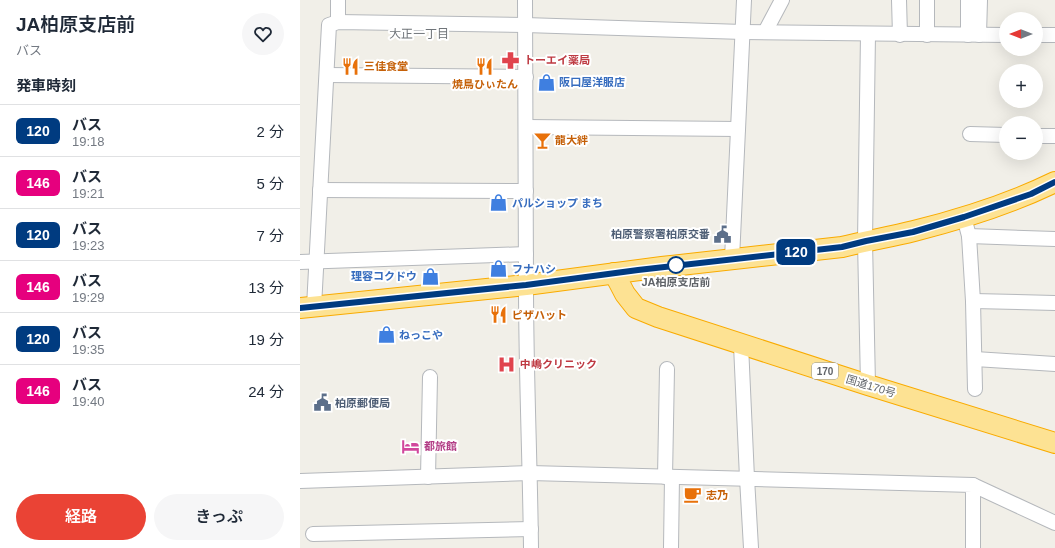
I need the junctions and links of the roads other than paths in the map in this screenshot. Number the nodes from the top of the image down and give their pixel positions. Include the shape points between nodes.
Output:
1 (338, 0) edge
2 (525, 0) edge
3 (744, 0) edge
4 (782, 0) edge
5 (899, 0) edge
6 (927, 0) edge
7 (968, 0) edge
8 (980, 0) edge
9 (338, 22) junction
10 (525, 25) junction
11 (743, 32) junction
12 (765, 32) junction
13 (868, 34) junction
14 (900, 35) junction
15 (927, 35) junction
16 (974, 35) junction
17 (999, 35) edge
18 (1043, 35) edge
19 (1055, 35) edge
20 (326, 75) junction
21 (526, 77) junction
22 (526, 127) junction
23 (738, 129) junction
24 (970, 134) dead end
25 (999, 135) edge
26 (1043, 136) edge
27 (1055, 136) edge
28 (1055, 182) edge
29 (320, 190) junction
30 (526, 191) junction
31 (966, 227) junction
32 (1055, 239) edge
33 (866, 241) junction
34 (526, 254) junction
35 (732, 258) junction
36 (300, 262) edge
37 (316, 262) junction
38 (614, 273) junction
39 (526, 285) junction
40 (974, 301) junction
41 (1055, 304) edge
42 (307, 307) edge
43 (741, 345) junction
44 (975, 359) junction
45 (1055, 364) edge
46 (667, 369) dead end
47 (430, 378) dead end
48 (868, 385) junction
49 (975, 389) dead end
50 (1055, 443) edge
51 (530, 473) junction
52 (669, 476) junction
53 (428, 477) junction
54 (747, 478) junction
55 (300, 481) edge
56 (973, 485) junction
57 (1055, 523) edge
58 (531, 529) junction
59 (312, 534) dead end
60 (531, 548) edge
61 (671, 548) edge
62 (751, 548) edge
63 (973, 548) edge

1 - 9 street
2 - 10 street
3 - 11 street
4 - 12 street
5 - 14 street
6 - 15 street
7 - 16 street
8 - 16 street
9 - 10 street
9 - 20 street via 329,25
10 - 11 street
10 - 21 street
11 - 12 street
11 - 23 street
12 - 13 street
13 - 14 street
13 - 33 street
14 - 15 street
15 - 16 street
16 - 17 street
18 - 19 street
20 - 21 street
20 - 29 street
21 - 22 street
22 - 23 street
22 - 30 street
23 - 35 street
24 - 25 street
26 - 27 street
28 - 31 highway
29 - 30 street
29 - 37 street
30 - 34 street
31 - 32 street
31 - 33 highway via 913,232
31 - 40 street
33 - 35 highway via 842,247
33 - 48 street
34 - 37 street
34 - 39 street
35 - 38 highway
36 - 37 street
37 - 42 street
38 - 39 highway
38 - 43 highway, 国道170号 / 170 via 636,308
39 - 42 highway
39 - 51 street
40 - 41 street
40 - 44 street
43 - 48 highway, 国道170号 / 170
43 - 54 street
44 - 45 street
44 - 49 street
46 - 52 street
47 - 53 street
48 - 50 highway, 国道170号 / 170
51 - 52 street
51 - 53 street
51 - 58 street
52 - 54 street
52 - 61 street
53 - 55 street
54 - 56 street
54 - 62 street
56 - 57 street
56 - 63 street
58 - 59 street
58 - 60 street

